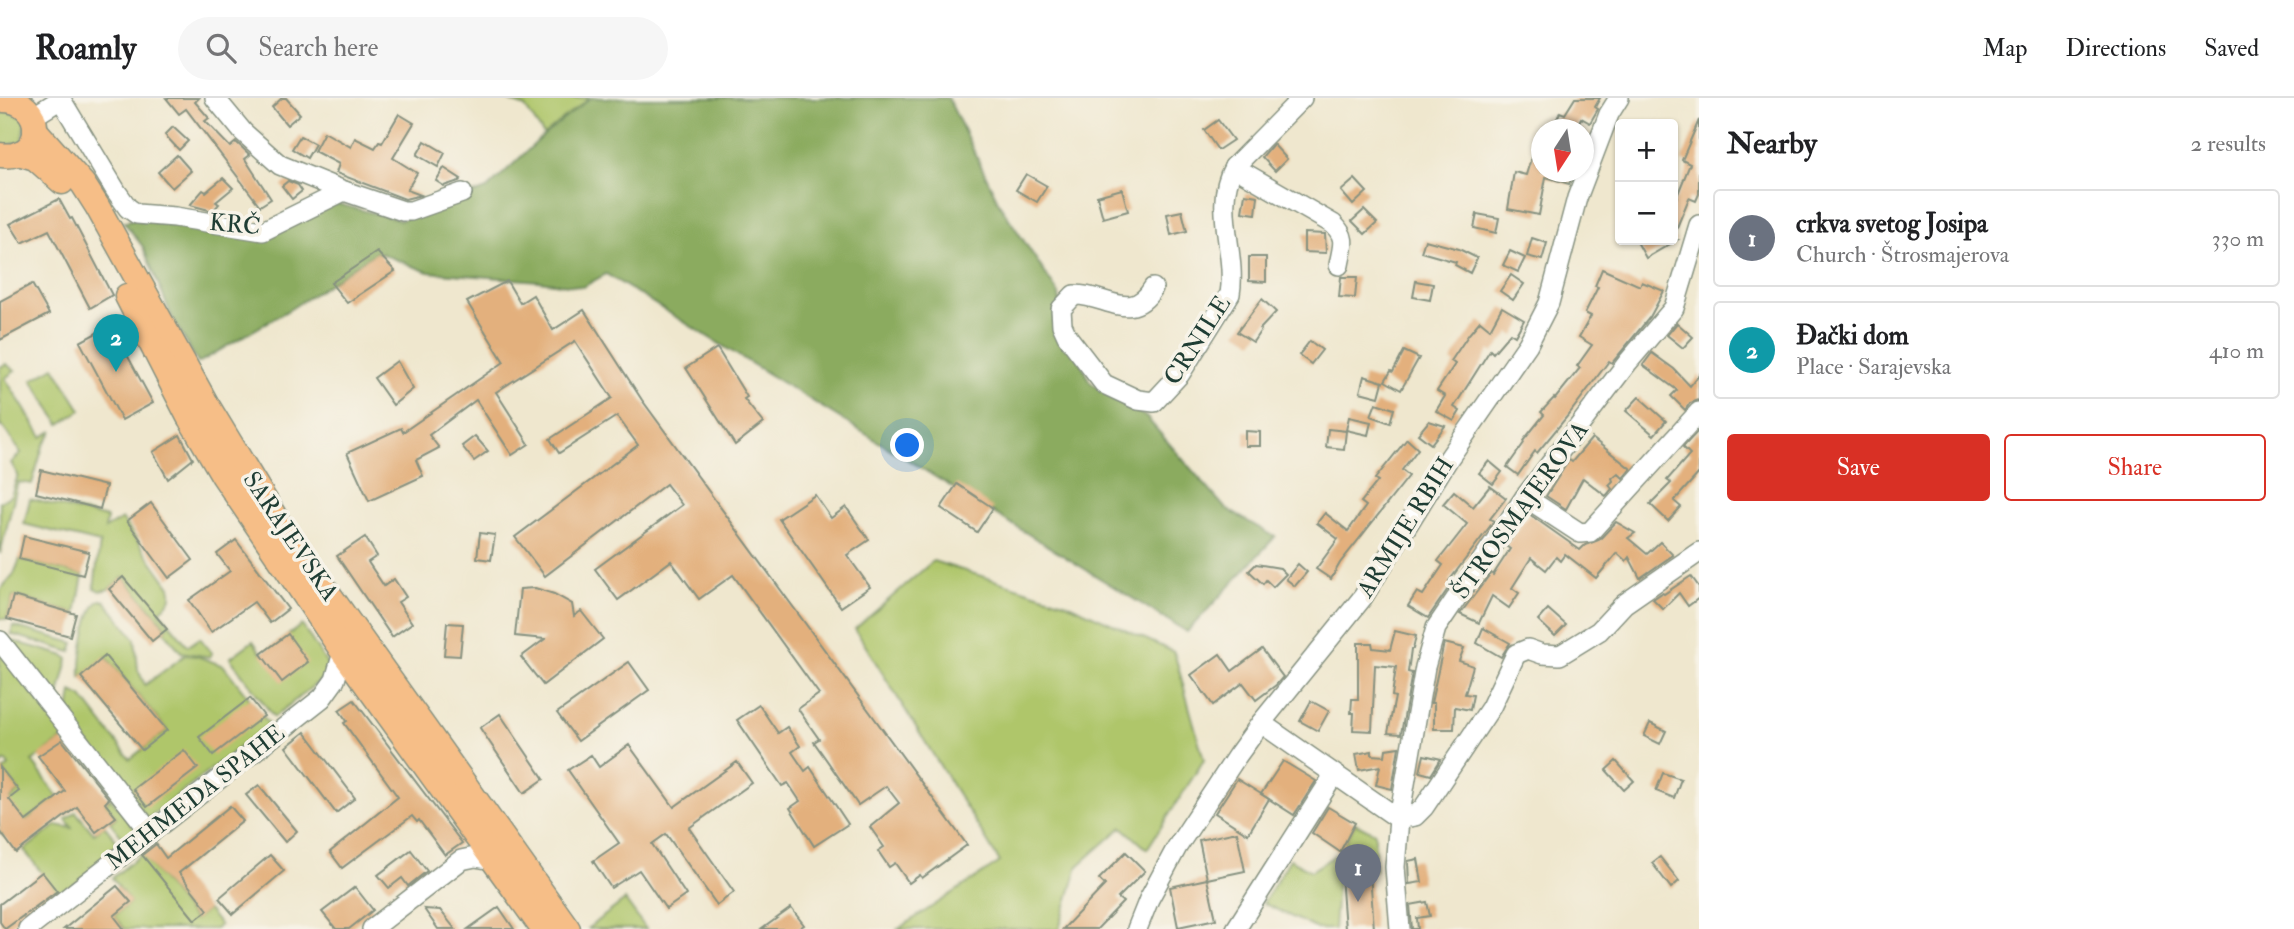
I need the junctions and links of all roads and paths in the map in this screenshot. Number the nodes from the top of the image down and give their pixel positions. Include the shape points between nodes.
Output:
1 (215, 98) edge
2 (1302, 98) edge
3 (1619, 98) edge
4 (61, 99) edge
5 (21, 109) edge
6 (6, 156) edge
7 (1234, 167) junction
8 (344, 191) junction
9 (462, 193) dead end
10 (1699, 225) edge
11 (1339, 265) dead end
12 (1153, 288) dead end
13 (1699, 412) edge
14 (1525, 497) junction
15 (1699, 552) edge
16 (0, 641) edge
17 (343, 652) junction
18 (1261, 723) junction
19 (1334, 775) junction
20 (1399, 820) junction
21 (151, 832) junction
22 (493, 860) junction
23 (28, 929) edge
24 (372, 929) edge
25 (543, 929) edge
26 (568, 929) edge
27 (1137, 929) edge
28 (1236, 929) edge
29 (1399, 929) edge

1 - 8 street via 243,132 280,165
2 - 7 street, CRNILE
3 - 18 street, ARMIJE RBIH via 1577,198 1549,303 1528,344 1449,458 1363,597
4 - 5 street, KRČ
4 - 8 street, KRČ via 116,191 137,214 263,231
5 - 6 main road via 30,144
5 - 26 main road, SARAJEVSKA via 97,206 207,405 281,527
6 - 17 main road, SARAJEVSKA via 35,158 69,190 223,475
7 - 11 street via 1338,228 1343,238
7 - 12 street, CRNILE via 1224,194 1230,295 1180,374 1154,402 1138,400 1104,384 1067,337 1061,309 1074,295 1136,306
8 - 9 street via 403,211
10 - 14 street, ŠTROSMAJEROVA via 1674,308
13 - 14 street via 1590,532 1580,533
14 - 20 street, ŠTROSMAJEROVA via 1436,628
15 - 20 street via 1624,604 1599,631 1560,655 1528,649 1516,654 1491,707 1424,807 1415,816
16 - 21 street
17 - 21 street, MEHMEDA SPAHE via 335,680 322,698
17 - 22 main road, SARAJEVSKA
18 - 19 street
18 - 27 street, ARMIJE RBIH via 1177,847
19 - 20 street
19 - 28 street
20 - 29 street, ŠTROSMAJEROVA via 1395,867
21 - 23 street, MEHMEDA SPAHE
22 - 24 street via 461,860
22 - 25 main road, SARAJEVSKA

